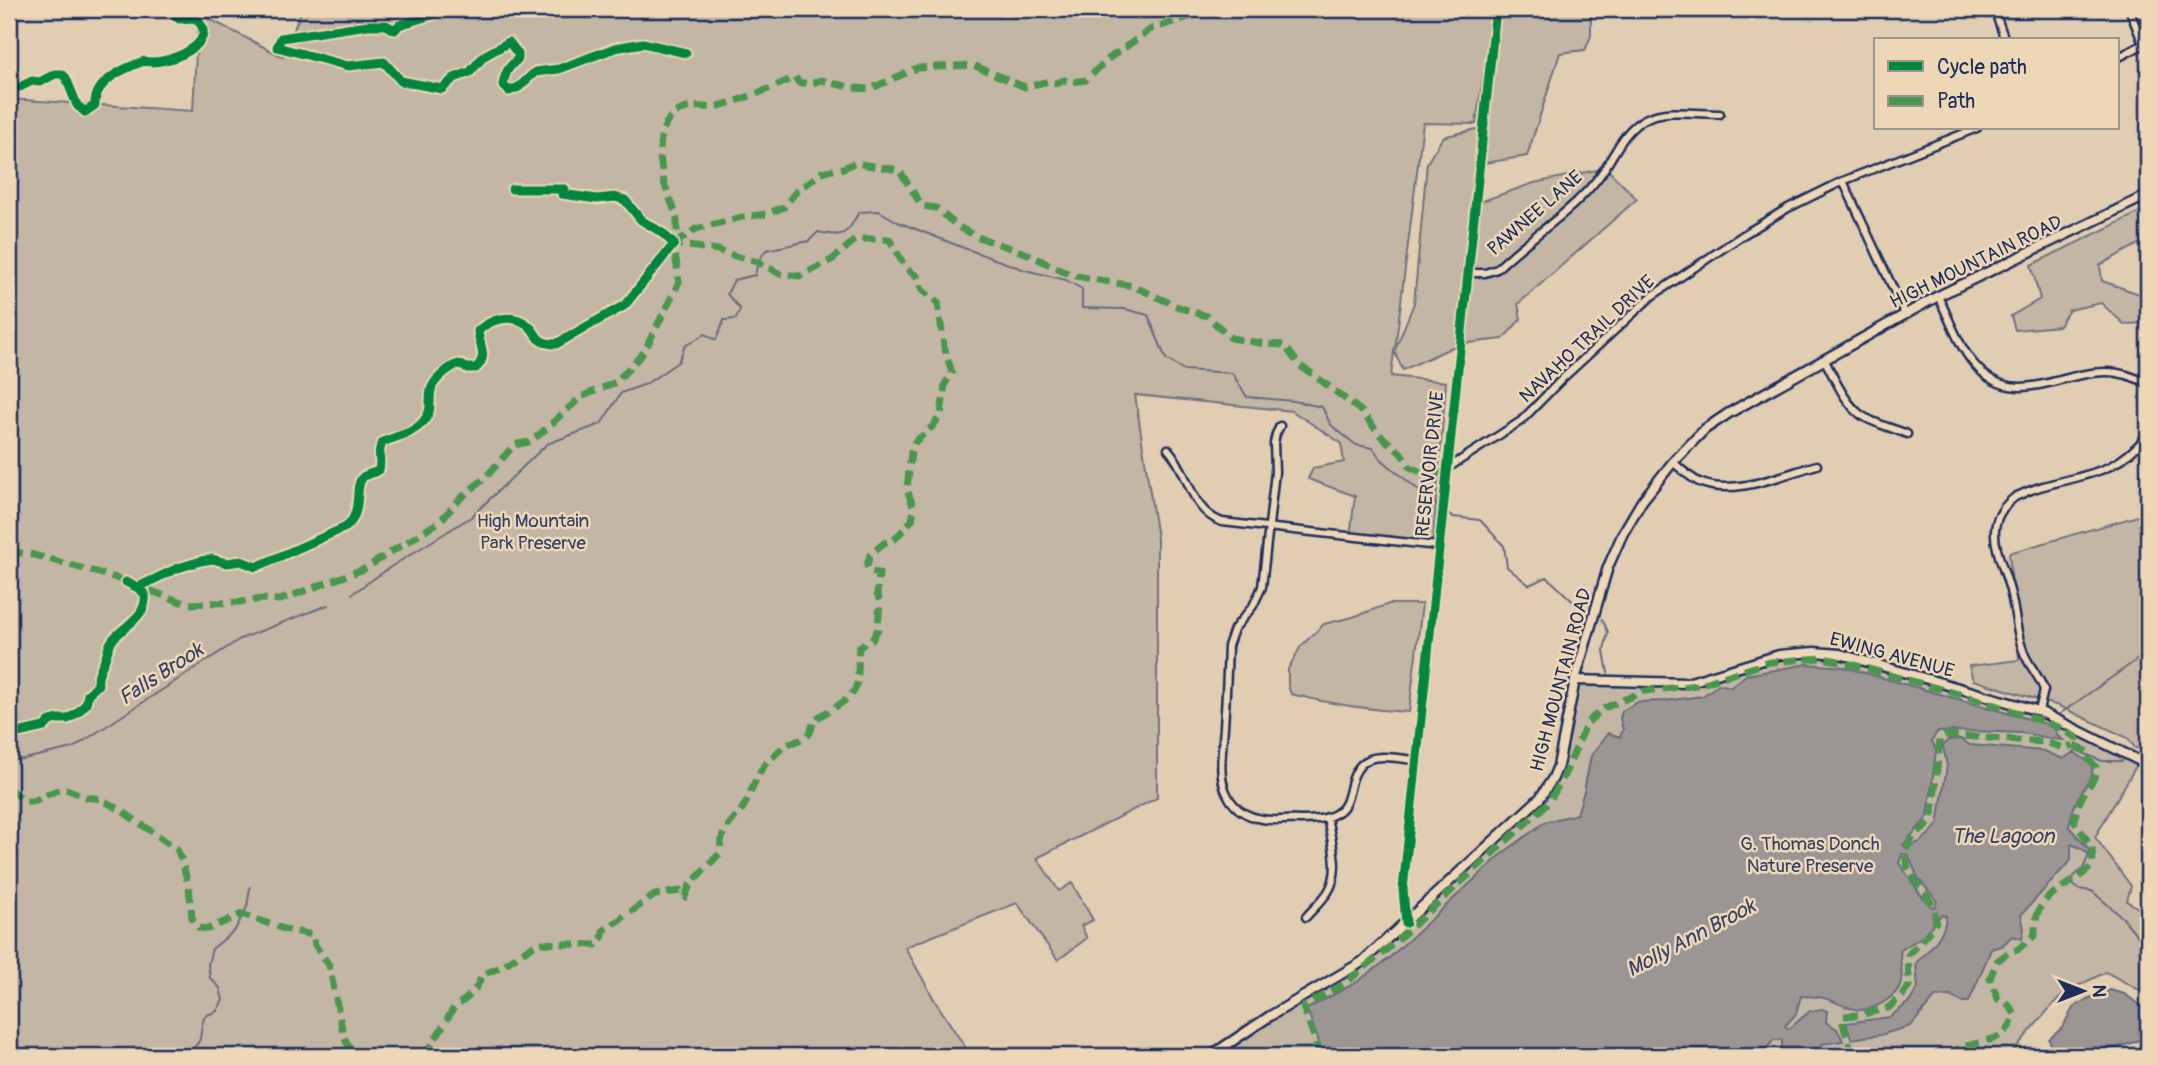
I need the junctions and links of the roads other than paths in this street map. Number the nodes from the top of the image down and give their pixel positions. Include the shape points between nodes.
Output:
1 (1496, 9) edge
2 (1994, 9) edge
3 (2129, 9) edge
4 (2004, 38) edge
5 (2146, 43) edge
6 (2118, 57) edge
7 (1720, 114) dead end
8 (1972, 130) edge
9 (1843, 181) junction
10 (2147, 198) edge
11 (1467, 273) junction
12 (1938, 296) junction
13 (1905, 314) junction
14 (1824, 359) junction
15 (2148, 384) edge
16 (1280, 426) dead end
17 (1907, 434) dead end
18 (2148, 434) edge
19 (1168, 449) dead end
20 (1673, 462) junction
21 (1817, 465) dead end
22 (1448, 468) junction
23 (1269, 527) junction
24 (1438, 546) junction
25 (1575, 680) junction
26 (2039, 711) junction
27 (1416, 760) junction
28 (2148, 765) edge
29 (1326, 817) junction
30 (1306, 917) dead end
31 (1406, 923) junction
32 (1210, 1056) edge

1 - 11 street, RESERVOIR DRIVE
2 - 4 street
3 - 5 street
5 - 6 street
7 - 11 street, PAWNEE LANE via 1661,114 1636,124 1582,196 1497,269
8 - 9 street, NAVAHO TRAIL DRIVE
9 - 13 street
9 - 22 street, NAVAHO TRAIL DRIVE via 1765,221 1663,288 1521,421
10 - 12 main road, HIGH MOUNTAIN ROAD
11 - 22 street, RESERVOIR DRIVE
12 - 13 main road, HIGH MOUNTAIN ROAD
12 - 15 street via 1973,363 1998,382 2027,387 2106,372
13 - 14 main road, HIGH MOUNTAIN ROAD
14 - 17 street via 1859,413
14 - 20 main road, HIGH MOUNTAIN ROAD via 1718,420
16 - 23 street via 1274,443
18 - 26 street via 2132,453 2109,468 2015,497 1996,521 1995,545 2008,580 2020,641 2044,690
19 - 23 street via 1179,460 1206,513 1222,522
20 - 21 street via 1702,483 1722,487
20 - 25 main road, HIGH MOUNTAIN ROAD via 1642,501 1615,550
22 - 24 street, RESERVOIR DRIVE
23 - 24 street
23 - 29 street via 1260,593 1234,629 1228,646 1223,781 1234,805 1256,819
24 - 27 street, RESERVOIR DRIVE
25 - 26 main road, EWING AVENUE via 1687,683 1779,655 1827,652
25 - 31 main road, HIGH MOUNTAIN ROAD via 1561,755 1547,789
26 - 28 main road, EWING AVENUE
27 - 29 street via 1365,760 1354,772 1344,807
27 - 31 street, RESERVOIR DRIVE via 1403,889
29 - 30 street via 1334,877 1326,895
31 - 32 main road, HIGH MOUNTAIN ROAD via 1362,962

